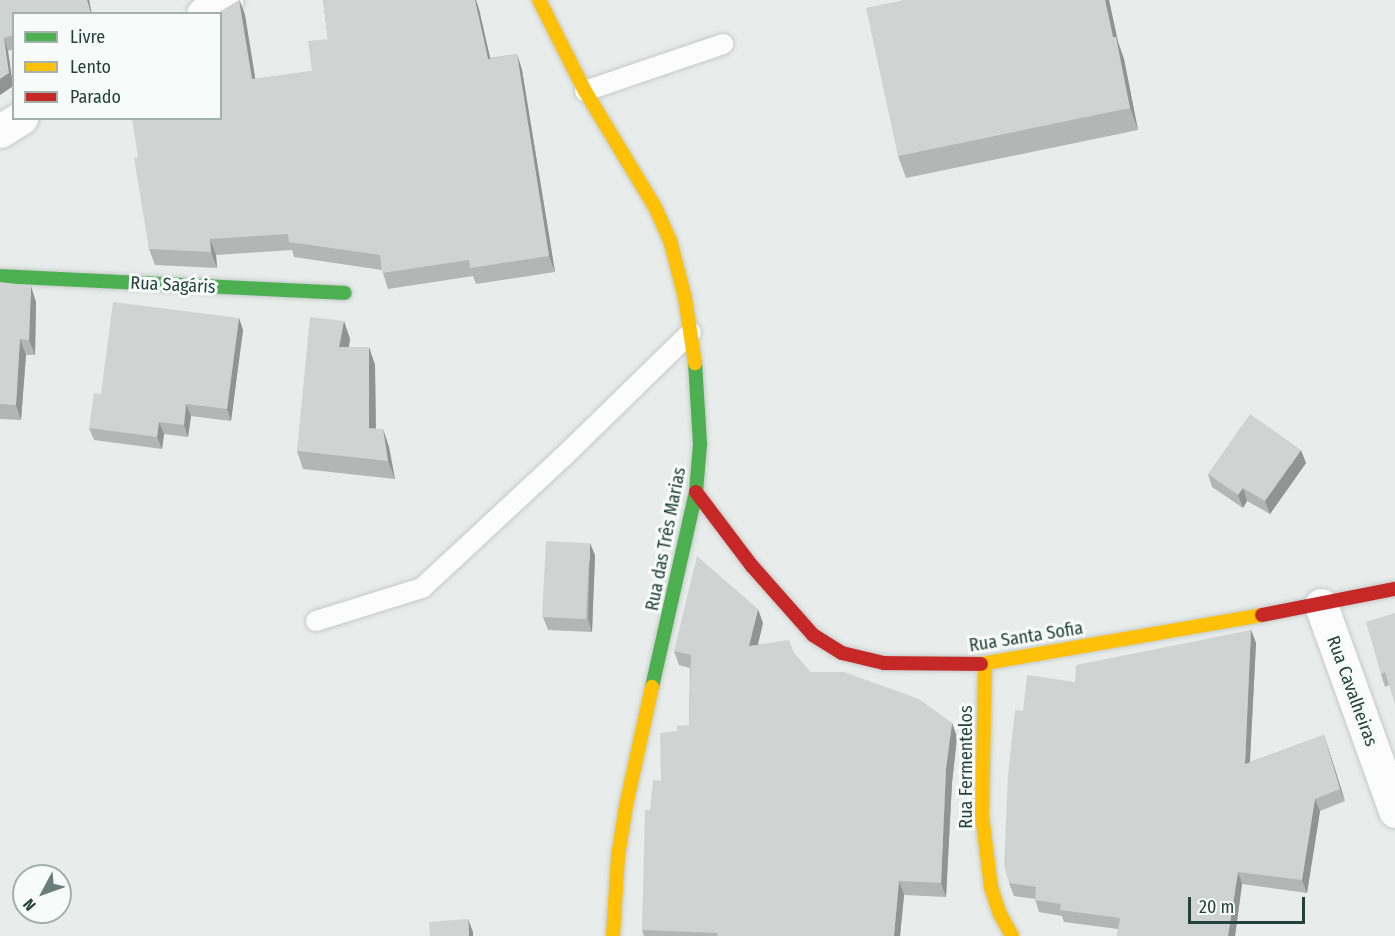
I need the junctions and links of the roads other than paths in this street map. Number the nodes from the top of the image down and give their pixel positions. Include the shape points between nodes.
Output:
1 (226, 0) edge
2 (539, 0) edge
3 (206, 12) edge
4 (723, 44) dead end
5 (585, 91) junction
6 (18, 120) edge
7 (0, 131) edge
8 (0, 276) edge
9 (345, 293) dead end
10 (691, 332) junction
11 (696, 492) junction
12 (1395, 589) edge
13 (1321, 605) junction
14 (316, 621) dead end
15 (985, 664) junction
16 (1395, 811) edge
17 (613, 936) edge
18 (1012, 936) edge

1 - 3 street
2 - 5 street, Rua das Três Marias
4 - 5 lane
5 - 10 street, Rua das Três Marias via 655,207 670,240
6 - 7 street
8 - 9 street, Rua Sagáris
10 - 11 street, Rua das Três Marias via 700,444
10 - 14 lane via 422,588
11 - 15 street, Rua Santa Sofia via 752,566 824,644 842,653 884,663
11 - 17 street, Rua das Três Marias via 626,806
12 - 13 street, Rua Santa Sofia
13 - 15 street, Rua Santa Sofia
13 - 16 street, Rua Cavalheiras
15 - 18 street, Rua Fermentelos via 982,815 991,887

